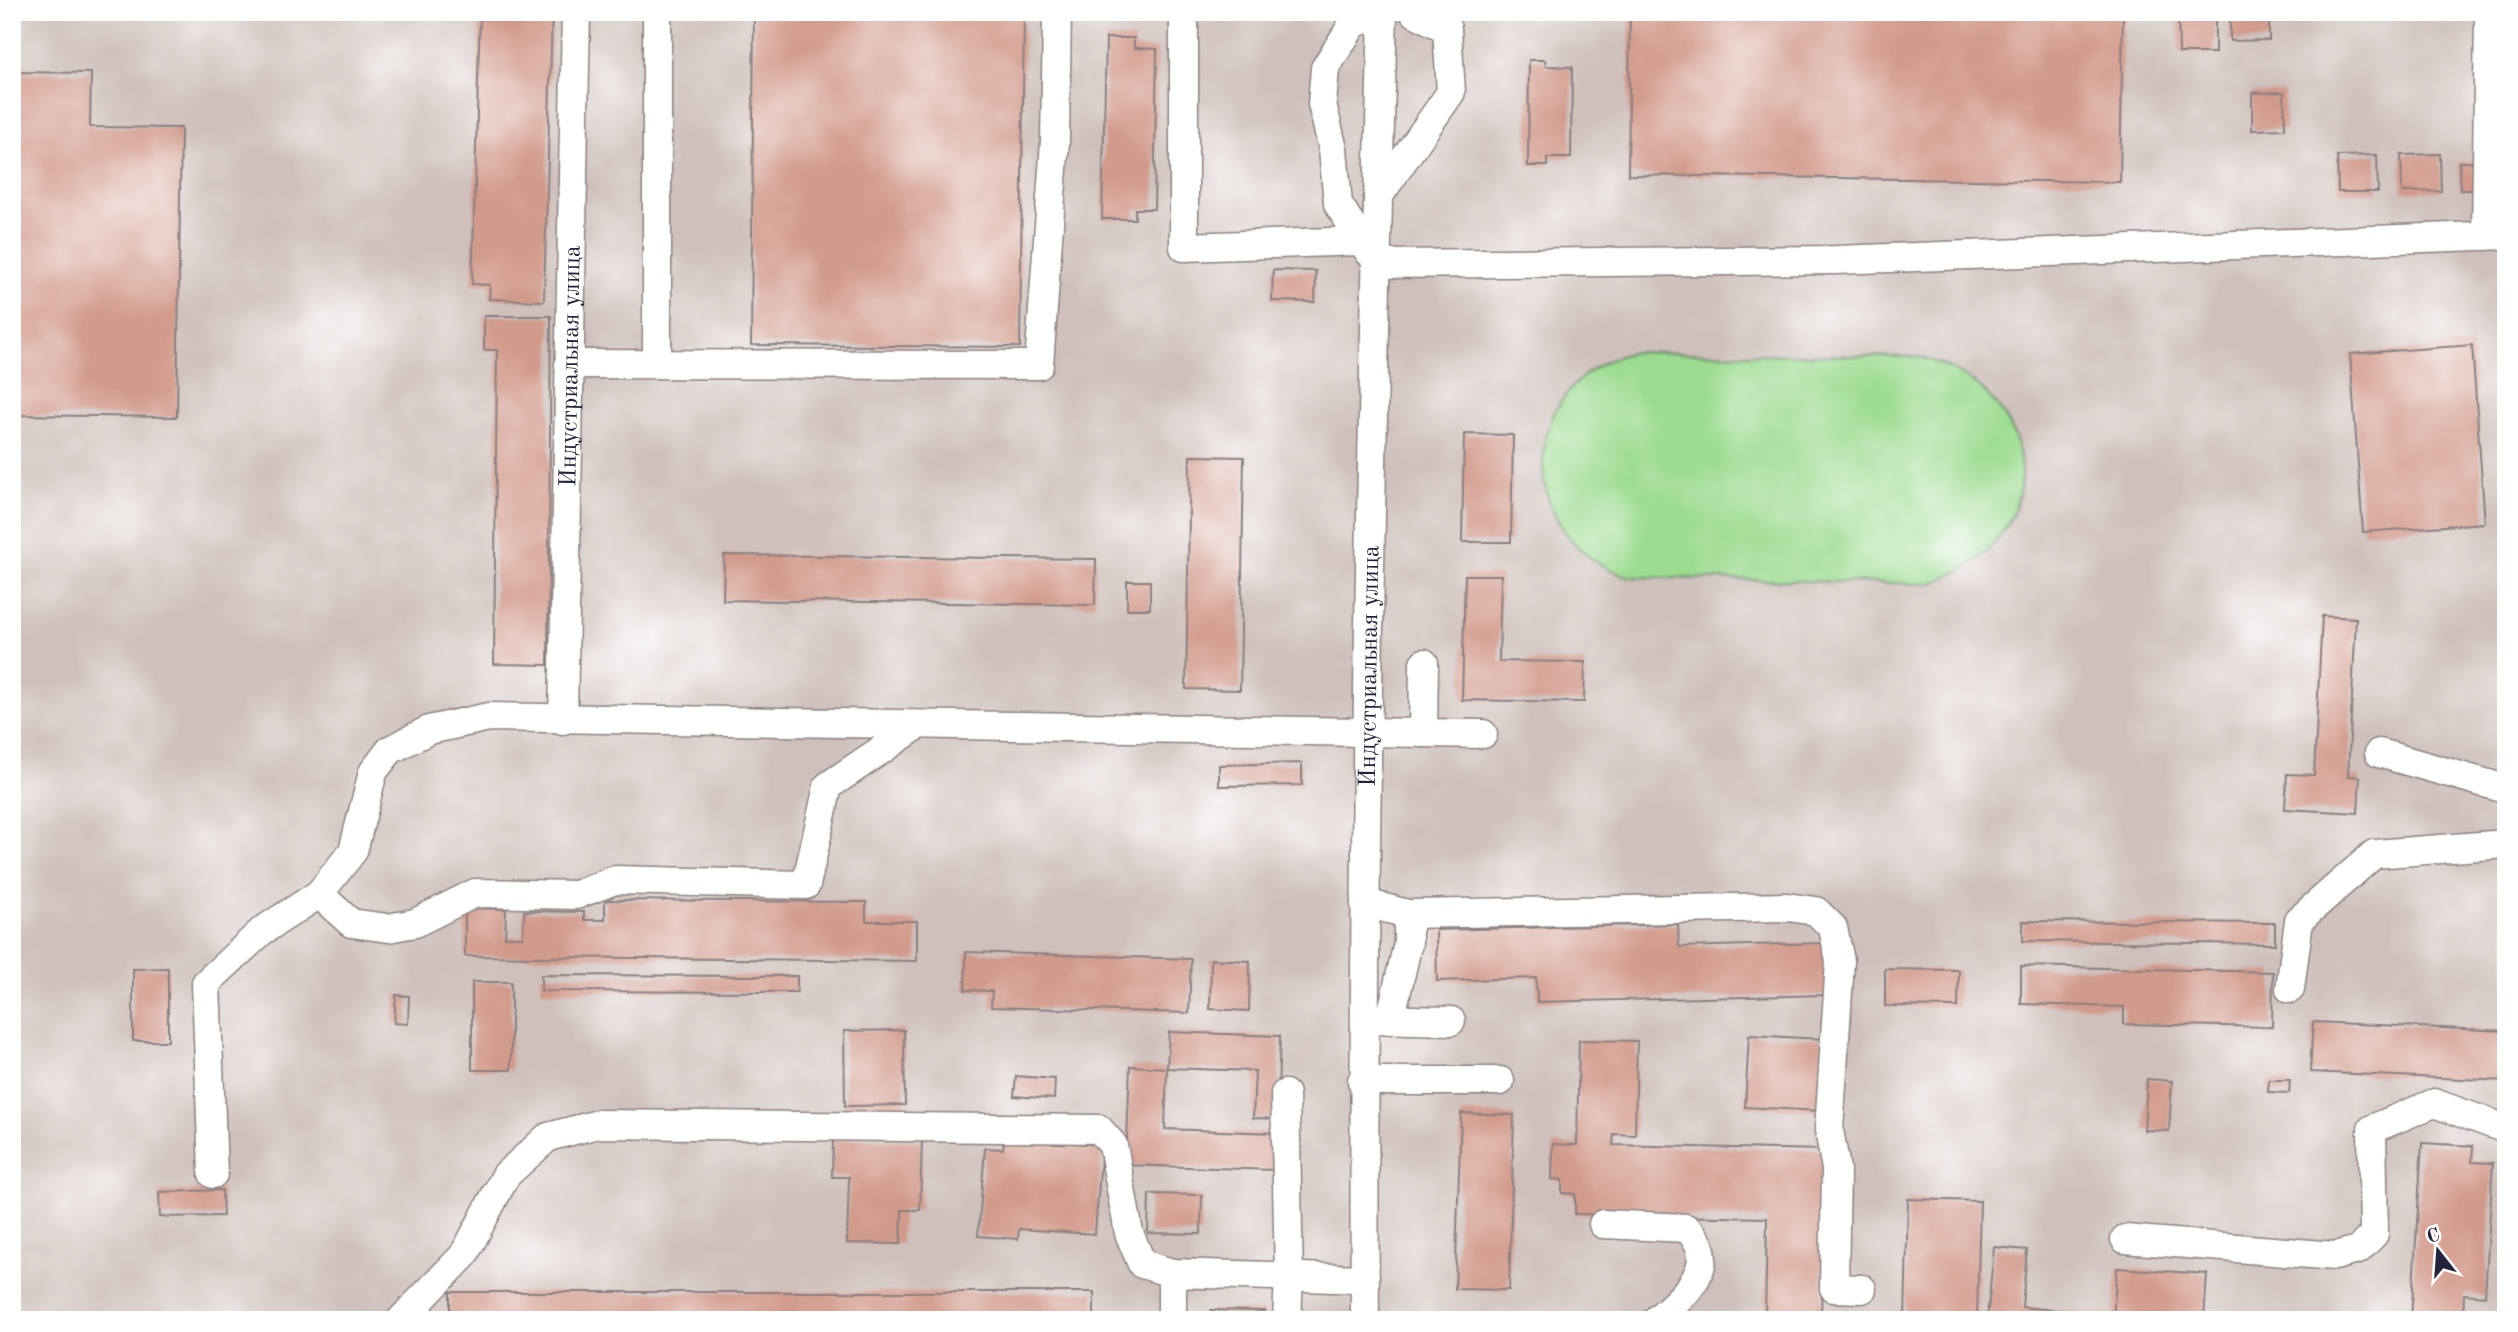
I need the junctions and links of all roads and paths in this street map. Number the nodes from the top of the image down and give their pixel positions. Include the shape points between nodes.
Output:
1 (576, 12) edge
2 (657, 12) edge
3 (1057, 12) edge
4 (1184, 12) edge
5 (1383, 12) edge
6 (1414, 12) edge
7 (2489, 12) edge
8 (1378, 197) junction
9 (2496, 236) edge
10 (1369, 252) junction
11 (569, 364) junction
12 (657, 364) junction
13 (1424, 663) dead end
14 (563, 720) junction
15 (918, 725) junction
16 (1368, 732) junction
17 (1423, 733) junction
18 (1483, 734) dead end
19 (2379, 752) dead end
20 (2506, 789) edge
21 (2506, 844) edge
22 (319, 894) junction
23 (1365, 903) junction
24 (1408, 914) junction
25 (2290, 989) dead end
26 (1377, 1019) junction
27 (1451, 1021) dead end
28 (1362, 1081) junction
29 (1500, 1081) dead end
30 (1285, 1094) dead end
31 (2506, 1129) edge
32 (213, 1174) dead end
33 (1603, 1224) dead end
34 (2125, 1239) dead end
35 (1172, 1273) junction
36 (1289, 1276) junction
37 (1365, 1279) junction
38 (1862, 1289) dead end
39 (401, 1320) edge
40 (1172, 1320) edge
41 (1287, 1320) edge
42 (1365, 1320) edge
43 (1656, 1320) edge

1 - 11 street, Индустриальная улица
2 - 12 street
3 - 12 street via 1055,141 1039,365
4 - 10 street via 1184,247
5 - 8 street, Индустриальная улица
5 - 10 street via 1353,24 1325,68 1322,104 1338,204
6 - 8 street via 1447,29 1451,92
7 - 9 street
8 - 10 street, Индустриальная улица
9 - 10 street via 1836,260
10 - 16 street, Индустриальная улица
11 - 12 street
11 - 14 street, Индустриальная улица
13 - 17 street
14 - 15 street
14 - 22 street via 489,717 429,730 390,750 373,772 353,851
15 - 16 street
15 - 22 street via 828,786 806,885 615,880 576,895 475,892 415,923 388,928 351,923
16 - 17 street
16 - 23 street, Индустриальная улица
17 - 18 street
19 - 20 street
21 - 25 street via 2374,854 2299,920
22 - 32 street via 262,931 206,983
23 - 24 street
23 - 26 street, Индустриальная улица
24 - 26 street via 1408,943
24 - 38 street via 1787,907 1816,911 1833,928 1840,961 1829,1130 1836,1169 1834,1288
26 - 27 street
26 - 28 street, Индустриальная улица
28 - 29 street
28 - 37 street, Индустриальная улица
30 - 36 street
31 - 34 street via 2434,1103 2372,1129 2374,1234 2358,1250 2335,1256
33 - 43 street via 1686,1228 1695,1236 1700,1253 1698,1278
35 - 36 street
35 - 39 street via 1142,1264 1129,1233 1113,1145 1099,1129 598,1124 548,1136 506,1175 464,1255
35 - 40 street
36 - 37 street
36 - 41 street
37 - 42 street, Индустриальная улица

